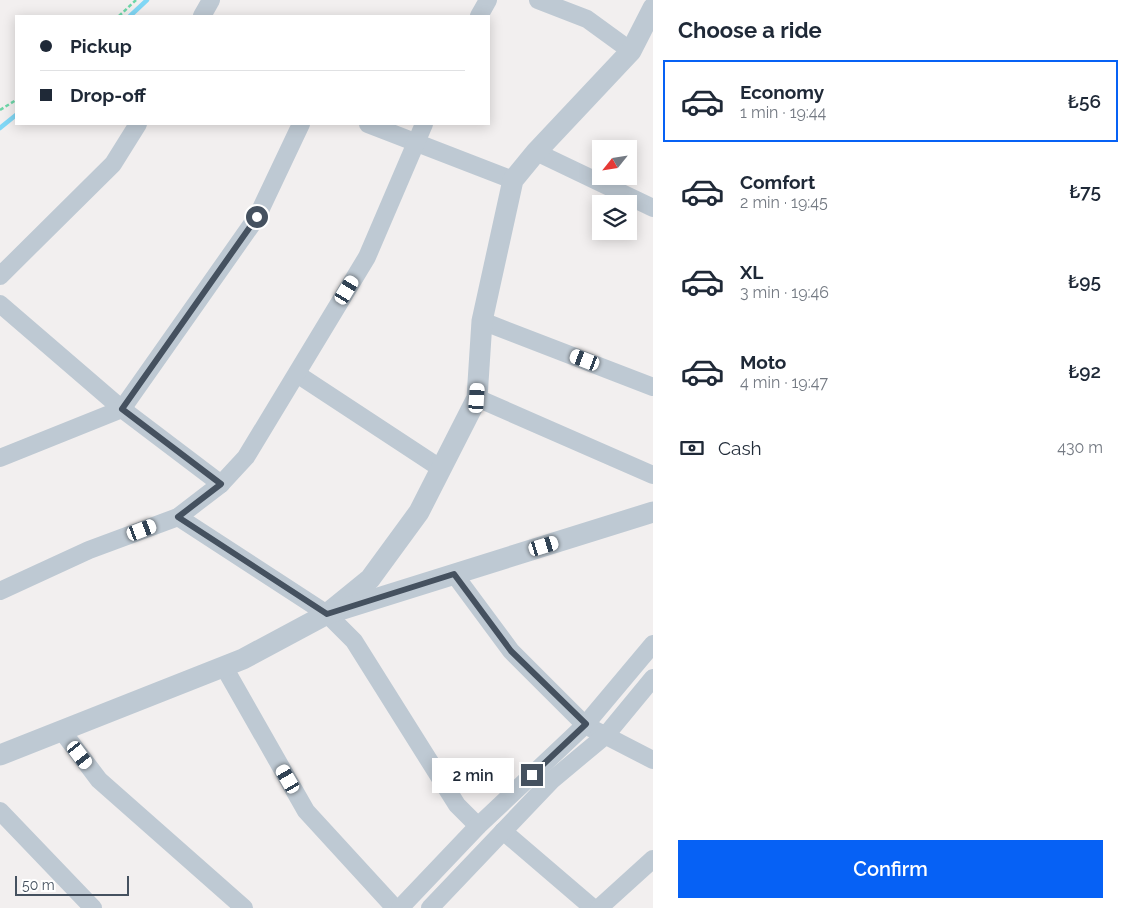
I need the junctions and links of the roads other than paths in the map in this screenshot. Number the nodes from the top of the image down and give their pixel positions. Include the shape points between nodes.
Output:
1 (211, 0) edge
2 (488, 0) edge
3 (538, 0) edge
4 (653, 8) edge
5 (203, 15) edge
6 (480, 15) edge
7 (631, 51) junction
8 (137, 125) edge
9 (301, 125) edge
10 (370, 125) edge
11 (424, 125) edge
12 (415, 144) junction
13 (536, 152) junction
14 (513, 180) junction
15 (653, 208) edge
16 (0, 276) edge
17 (0, 304) edge
18 (482, 321) junction
19 (297, 374) junction
20 (653, 386) edge
21 (477, 398) junction
22 (122, 409) junction
23 (0, 458) edge
24 (440, 468) junction
25 (653, 475) edge
26 (221, 484) junction
27 (653, 512) edge
28 (178, 517) junction
29 (454, 574) junction
30 (0, 592) edge
31 (327, 614) junction
32 (653, 644) edge
33 (224, 667) junction
34 (653, 678) edge
35 (586, 724) junction
36 (62, 731) junction
37 (606, 735) junction
38 (0, 755) edge
39 (653, 760) edge
40 (0, 811) edge
41 (478, 826) junction
42 (503, 830) junction
43 (653, 859) edge
44 (93, 908) edge
45 (244, 908) edge
46 (395, 908) edge
47 (400, 908) edge
48 (430, 908) edge
49 (593, 908) edge
50 (599, 908) edge

1 - 5 street
2 - 6 street
3 - 7 street via 587,19
4 - 7 street
7 - 13 street
8 - 16 street via 113,164
9 - 22 street via 257,217
10 - 12 street
11 - 12 street
12 - 14 street
12 - 19 street via 367,257
13 - 14 street
13 - 15 street
14 - 18 street
17 - 22 street
18 - 20 street
18 - 21 street
19 - 24 street
19 - 26 street via 246,457
21 - 24 street
21 - 25 street
22 - 23 street
22 - 26 street
24 - 31 street via 418,512 370,579
26 - 28 street
27 - 29 street
28 - 30 street via 89,550
28 - 31 street
29 - 31 street
29 - 35 street via 511,651
31 - 33 street
31 - 41 street via 354,640 457,805
32 - 35 street
33 - 36 street
33 - 46 street via 306,811
34 - 37 street
35 - 37 street
35 - 41 street
36 - 38 street
36 - 45 street via 99,780
37 - 39 street
37 - 42 street via 552,780
40 - 44 street
41 - 47 street
42 - 48 street
42 - 49 street
43 - 50 street

